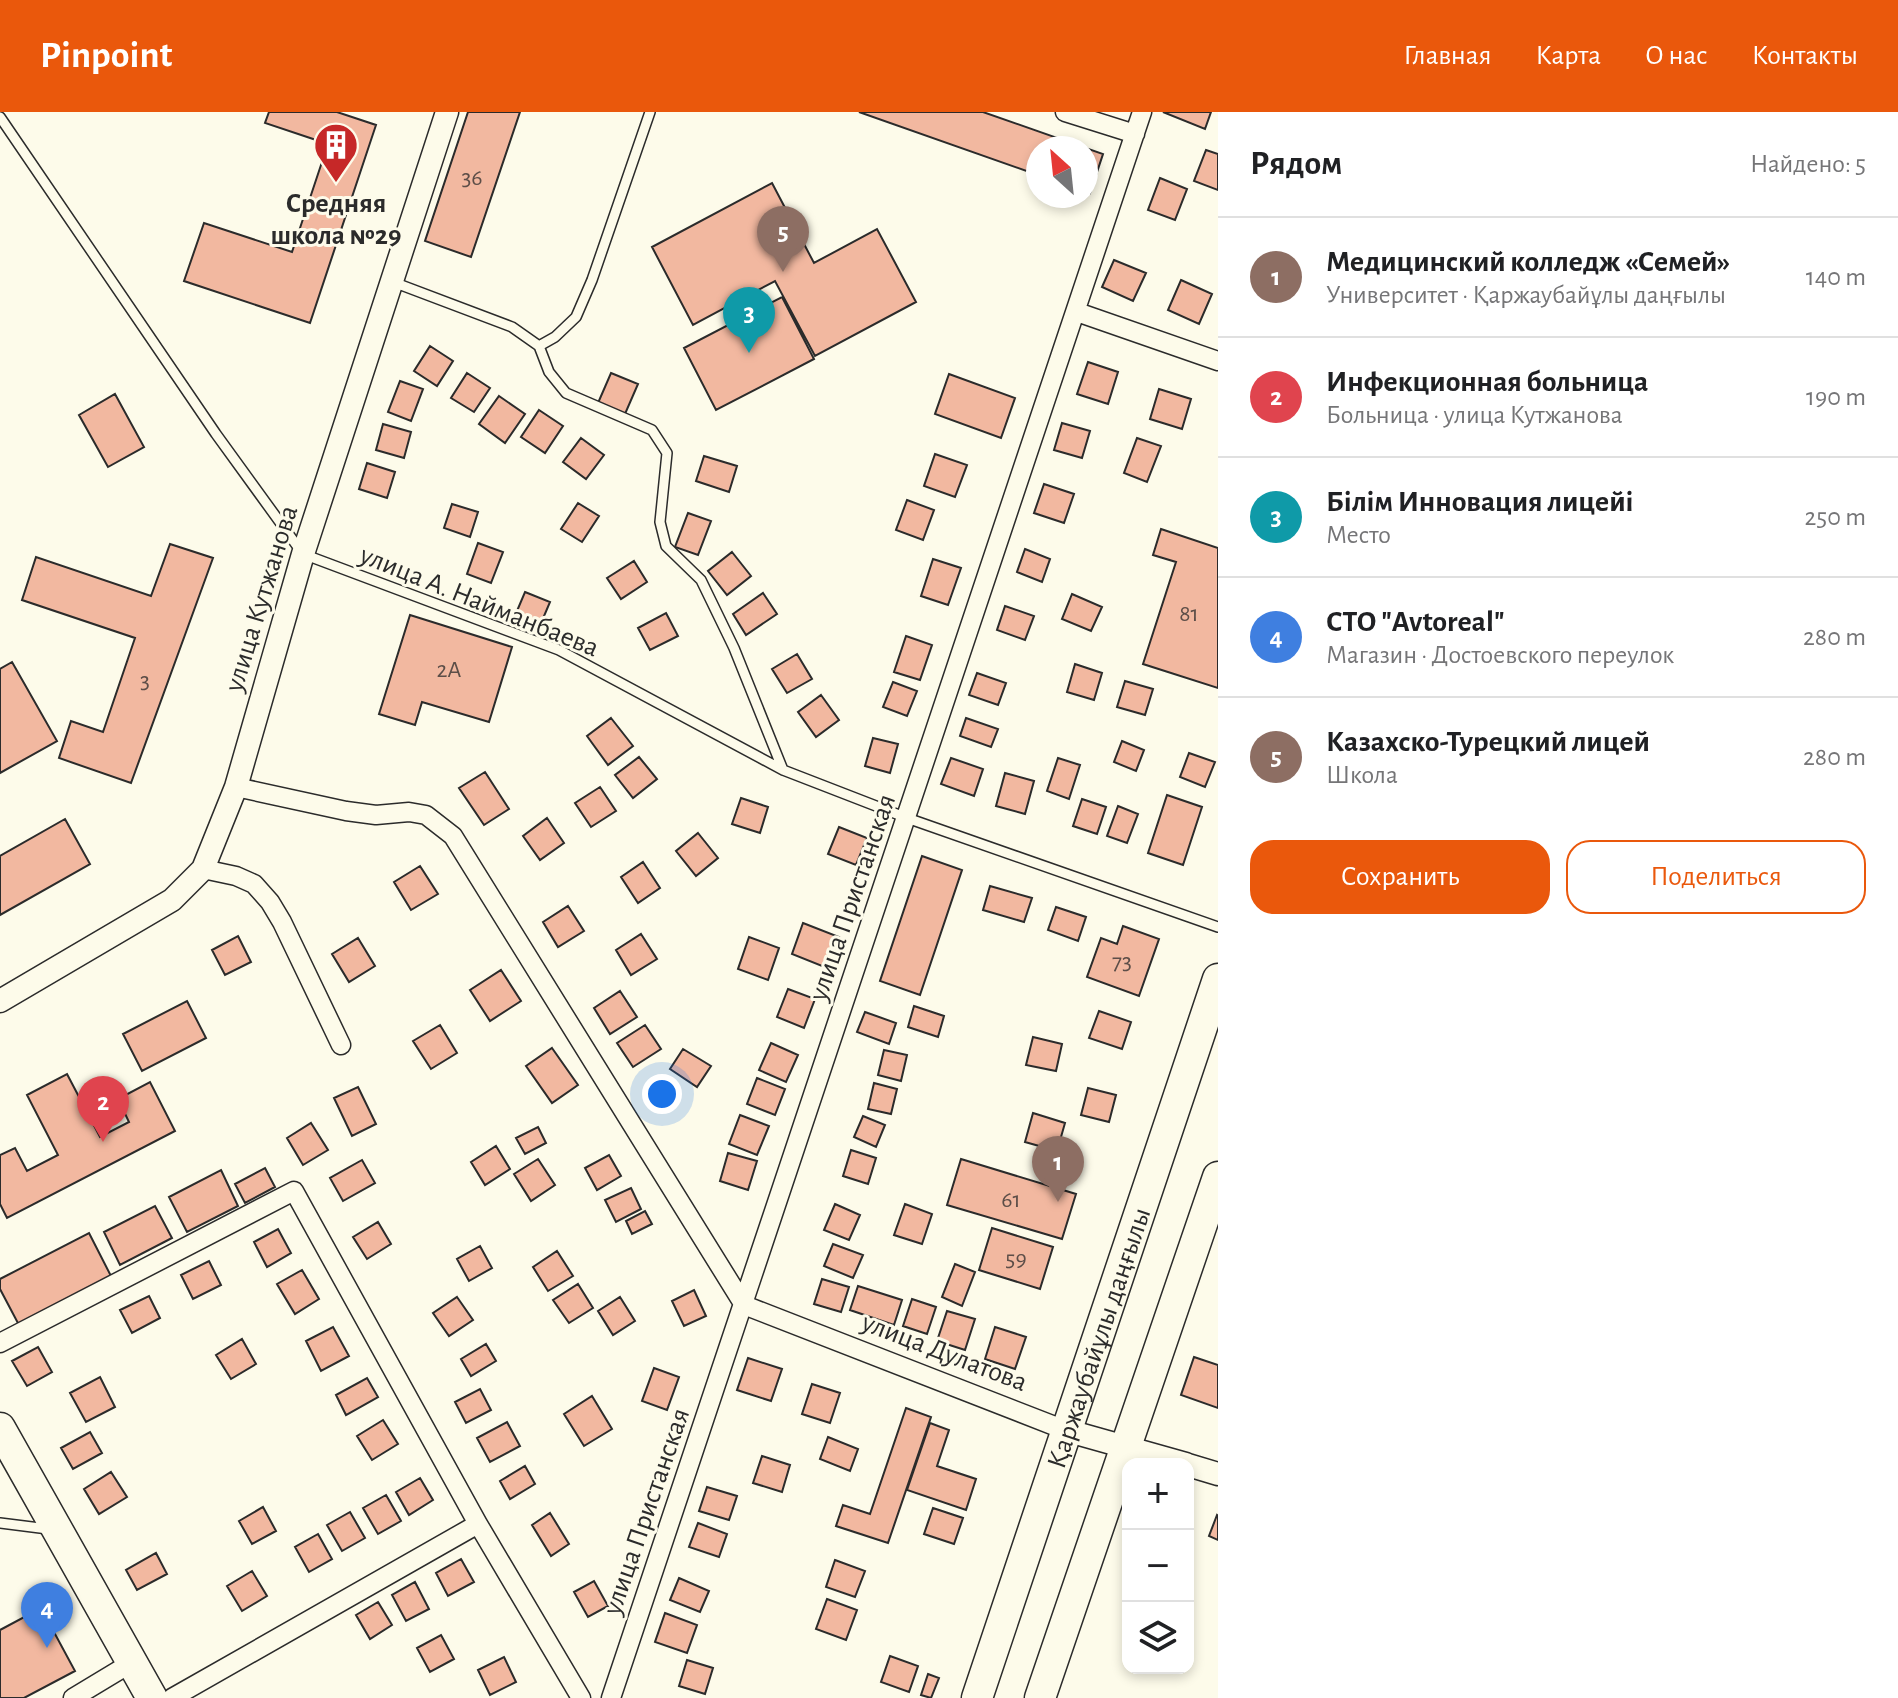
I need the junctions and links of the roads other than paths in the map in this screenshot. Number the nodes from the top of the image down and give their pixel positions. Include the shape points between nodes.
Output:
1 (447, 112) edge
2 (650, 112) edge
3 (1065, 112) edge
4 (1142, 112) edge
5 (0, 117) edge
6 (1135, 134) junction
7 (393, 282) junction
8 (1077, 312) junction
9 (539, 346) junction
10 (1218, 361) edge
11 (303, 554) junction
12 (783, 770) junction
13 (236, 787) junction
14 (907, 818) junction
15 (203, 869) junction
16 (1218, 927) edge
17 (1218, 979) edge
18 (0, 1001) edge
19 (341, 1045) dead end
20 (1218, 1177) edge
21 (744, 1305) junction
22 (1, 1340) edge
23 (0, 1428) edge
24 (1065, 1430) junction
25 (1127, 1446) junction
26 (1167, 1458) edge
27 (1194, 1466) edge
28 (1218, 1474) edge
29 (0, 1523) edge
30 (478, 1524) junction
31 (59, 1531) junction
32 (131, 1663) junction
33 (73, 1698) edge
34 (152, 1698) edge
35 (172, 1698) edge
36 (581, 1698) edge
37 (611, 1698) edge
38 (977, 1698) edge
39 (1040, 1698) edge

1 - 7 street, улица Кутжанова
2 - 9 lane via 576,317
3 - 6 street
4 - 6 street, улица Пристанская
5 - 11 lane
6 - 8 street, улица Пристанская
7 - 9 lane via 512,327
7 - 11 street, улица Кутжанова
8 - 10 street
8 - 14 street, улица Пристанская
9 - 12 lane via 549,372 566,393 652,430 667,453 660,522 666,546 701,580
11 - 12 lane, улица А. Найманбаева via 559,650
11 - 13 street, улица Кутжанова
12 - 14 lane, улица А. Найманбаева
13 - 15 street, улица Кутжанова
13 - 21 street via 346,811 426,815 453,836
14 - 16 lane, улица А. Найманбаева
14 - 21 street, улица Пристанская
15 - 18 street, улица Кутжанова via 172,900
15 - 19 street via 254,884 270,902
17 - 24 highway, Қаржаубайұлы даңғылы
20 - 25 highway
21 - 24 street, улица Дулатова
21 - 37 street, улица Пристанская
22 - 30 street via 294,1191
23 - 31 highway
24 - 25 street, улица Дулатова
24 - 38 highway, Қаржаубайұлы даңғылы
25 - 26 street, улица Дулатова
25 - 39 highway
27 - 28 street, улица Дулатова
29 - 31 lane
30 - 35 street
30 - 36 street
31 - 32 highway
32 - 33 street
32 - 34 highway

